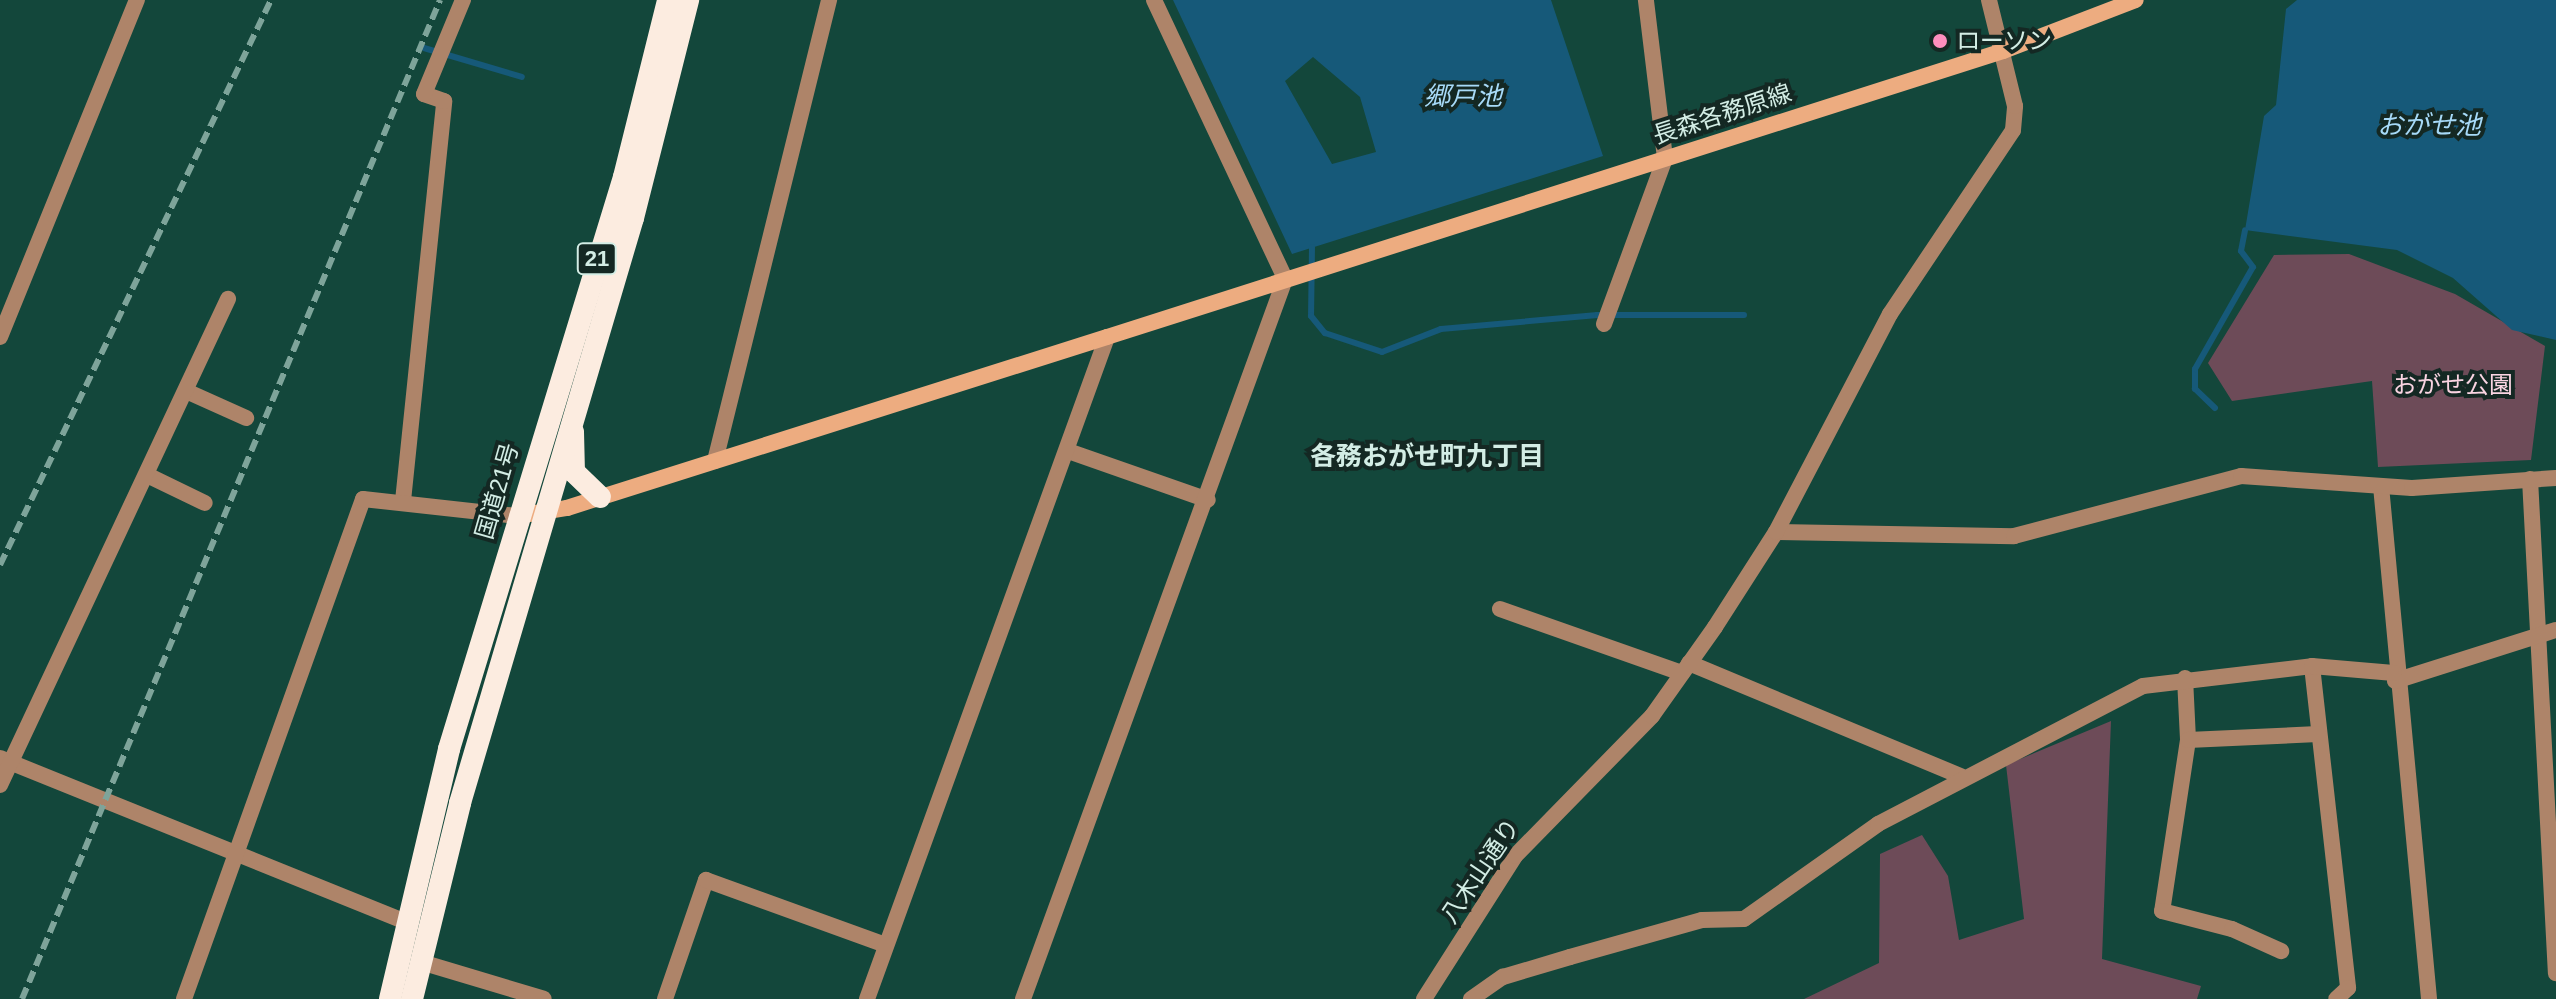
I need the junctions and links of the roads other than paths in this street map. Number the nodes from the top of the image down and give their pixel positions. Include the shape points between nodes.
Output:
1 (137, 0) edge
2 (463, 0) edge
3 (668, 0) edge
4 (688, 0) edge
5 (829, 0) edge
6 (1154, 0) edge
7 (1646, 0) edge
8 (1989, 0) edge
9 (2136, 0) edge
10 (2003, 51) junction
11 (1665, 158) junction
12 (1285, 279) junction
13 (228, 299) dead end
14 (1604, 324) dead end
15 (0, 337) edge
16 (1107, 337) junction
17 (579, 387) junction
18 (186, 391) junction
19 (246, 418) dead end
20 (1068, 451) junction
21 (715, 461) junction
22 (147, 475) junction
23 (2556, 478) edge
24 (2530, 479) junction
25 (2381, 486) junction
26 (600, 497) junction
27 (1208, 500) junction
28 (403, 501) junction
29 (205, 503) dead end
30 (541, 514) junction
31 (517, 516) junction
32 (1776, 532) junction
33 (1500, 609) dead end
34 (2548, 632) edge
35 (2312, 666) junction
36 (1685, 668) junction
37 (2394, 677) junction
38 (2185, 678) junction
39 (2318, 734) junction
40 (2188, 740) junction
41 (5, 760) edge
42 (1961, 776) junction
43 (0, 785) edge
44 (237, 849) junction
45 (409, 923) junction
46 (886, 945) junction
47 (2281, 951) dead end
48 (421, 962) junction
49 (2556, 973) edge
50 (1431, 997) edge
51 (184, 999) edge
52 (390, 999) edge
53 (412, 999) edge
54 (544, 999) edge
55 (665, 999) edge
56 (867, 999) edge
57 (1023, 999) edge
58 (1471, 999) edge
59 (2336, 999) edge
60 (2429, 999) edge

1 - 15 street
2 - 28 street via 424,94 444,101
3 - 31 highway, 国道21号 / 21 via 624,177
4 - 17 highway, 国道21号 / 21 via 633,218
5 - 21 street
6 - 12 street
7 - 11 street
8 - 10 street
9 - 10 main road, 長森各務原線
10 - 11 main road, 長森各務原線
10 - 32 street via 2013,130 1902,296
11 - 12 main road, 長森各務原線
11 - 14 street
12 - 16 main road, 長森各務原線
12 - 27 street
13 - 18 street
16 - 20 street
16 - 21 main road, 長森各務原線
17 - 26 highway via 574,472
17 - 30 highway, 国道21号 / 21
18 - 19 street
18 - 22 street
20 - 27 street
20 - 46 street
21 - 26 main road, 長森各務原線
22 - 29 street
22 - 41 street
23 - 24 street
24 - 25 street
24 - 34 street
25 - 32 street via 2241,476 2014,536
25 - 37 street
26 - 30 main road, 長森各務原線
27 - 57 street
28 - 31 street
28 - 44 street via 363,499
30 - 31 main road, 長森各務原線
30 - 48 highway, 国道21号 / 21
31 - 45 highway, 国道21号 / 21 via 449,749
32 - 36 street
33 - 36 street
34 - 37 street
34 - 49 street
35 - 37 street
35 - 38 street
35 - 39 street
36 - 42 street
36 - 50 street, 八木山通り via 1623,747 1536,829
37 - 60 street
38 - 40 street
38 - 42 street via 2143,686
39 - 40 street
39 - 59 street via 2348,988
40 - 47 street via 2162,911 2232,929
41 - 43 street
41 - 44 street
42 - 58 street via 1878,824 1744,919 1702,920 1570,957 1503,977
44 - 45 street
44 - 51 street
45 - 52 highway, 国道21号 / 21
46 - 55 street via 706,880
46 - 56 street
48 - 53 highway, 国道21号 / 21
48 - 54 street

